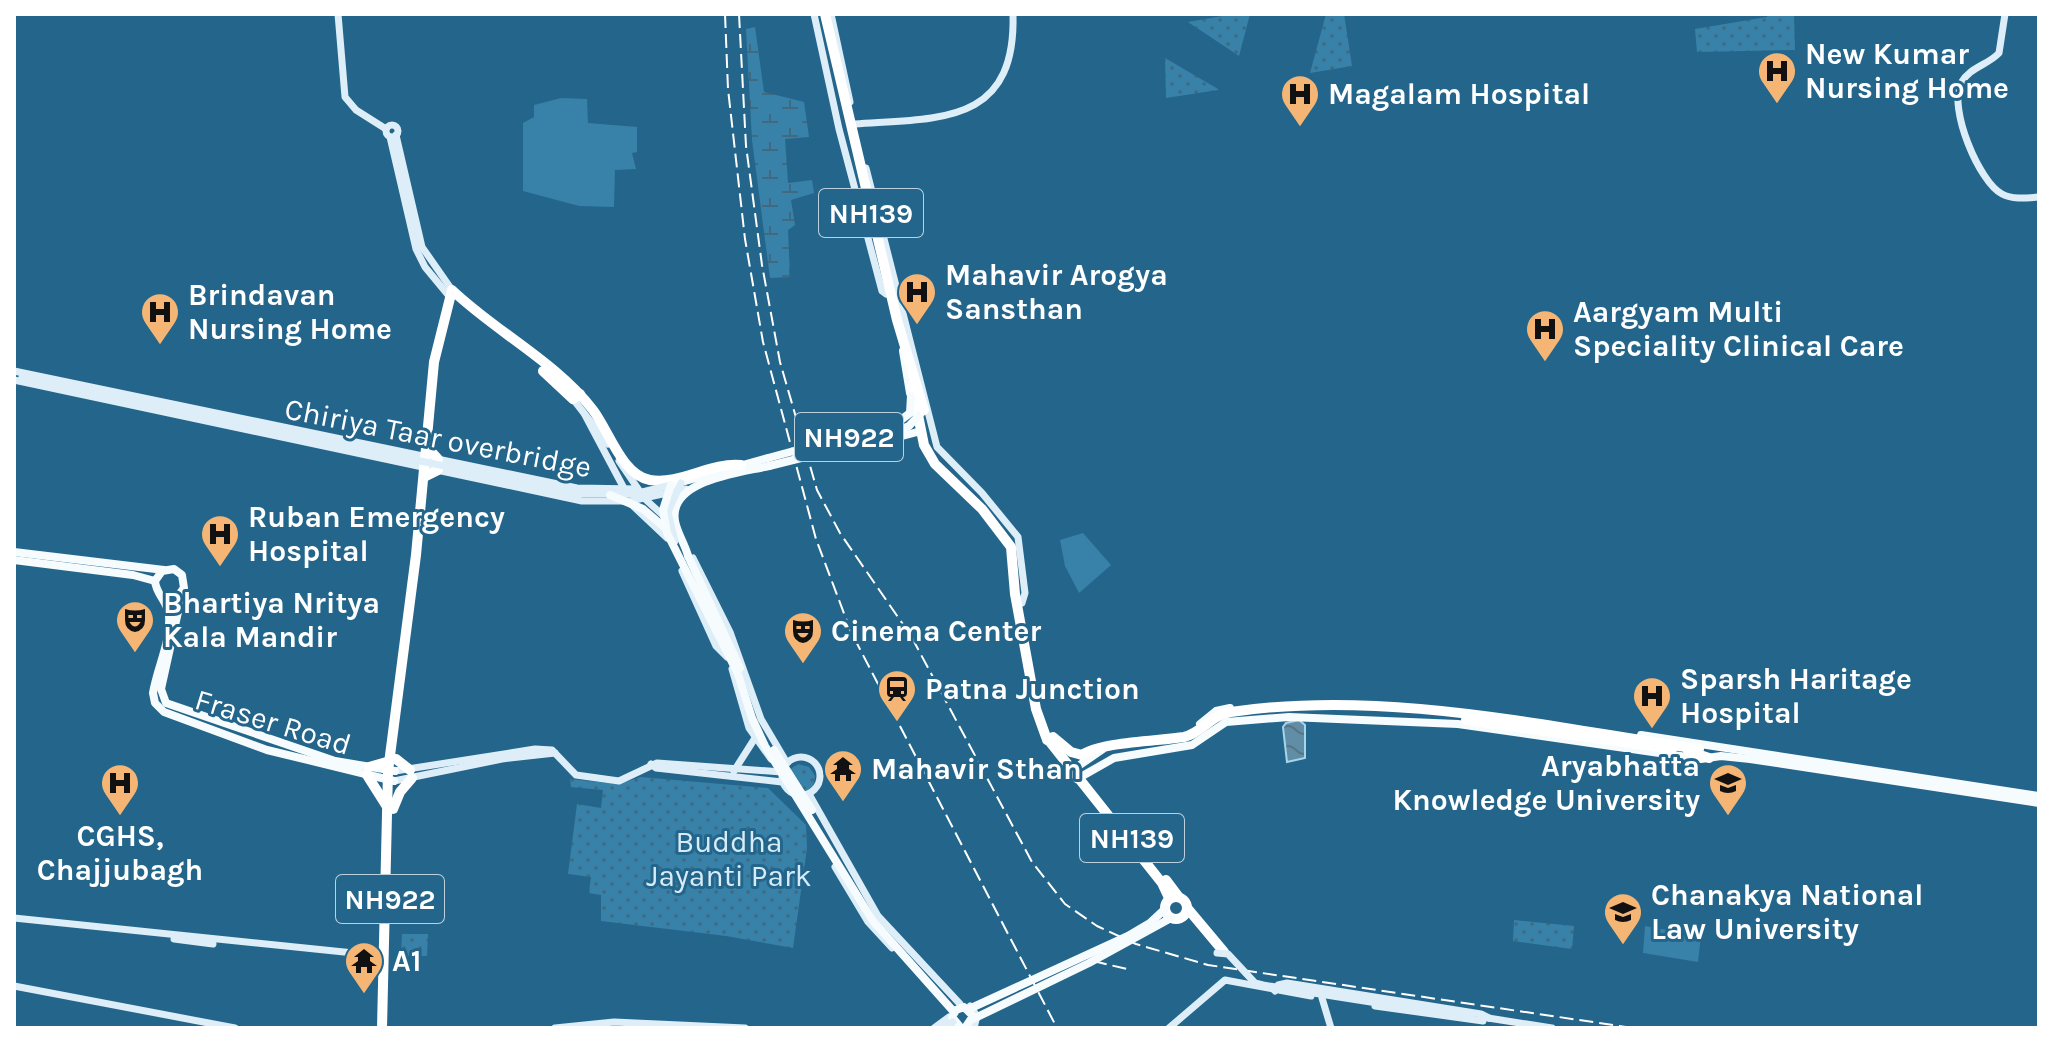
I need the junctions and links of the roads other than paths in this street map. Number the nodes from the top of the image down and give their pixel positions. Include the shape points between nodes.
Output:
1 (340, 14) edge
2 (822, 14) edge
3 (1015, 14) edge
4 (2005, 14) edge
5 (843, 69) junction
6 (827, 71) junction
7 (855, 124) junction
8 (862, 152) junction
9 (845, 155) junction
10 (2039, 197) edge
11 (877, 211) junction
12 (859, 212) junction
13 (886, 292) junction
14 (452, 294) junction
15 (903, 350) junction
16 (16, 376) edge
17 (578, 397) junction
18 (924, 410) junction
19 (585, 415) junction
20 (273, 429) junction
21 (921, 431) junction
22 (872, 439) junction
23 (425, 462) junction
24 (741, 465) junction
25 (679, 486) junction
26 (637, 489) junction
27 (625, 490) junction
28 (610, 495) junction
29 (645, 499) junction
30 (630, 501) junction
31 (675, 524) junction
32 (665, 527) junction
33 (684, 542) junction
34 (14, 552) edge
35 (14, 560) edge
36 (164, 570) junction
37 (155, 581) junction
38 (182, 593) junction
39 (164, 598) junction
40 (1022, 601) junction
41 (738, 654) junction
42 (727, 657) junction
43 (755, 738) junction
44 (1050, 738) junction
45 (1137, 740) junction
46 (1710, 752) junction
47 (1138, 753) junction
48 (1082, 755) junction
49 (651, 764) junction
50 (784, 768) junction
51 (368, 771) junction
52 (392, 771) junction
53 (734, 771) junction
54 (411, 774) junction
55 (1078, 776) junction
56 (782, 782) junction
57 (1945, 783) junction
58 (805, 795) junction
59 (2039, 796) edge
60 (2039, 803) edge
61 (390, 810) junction
62 (1171, 905) junction
63 (1187, 911) junction
64 (14, 920) edge
65 (1221, 953) joint
66 (383, 959) junction
67 (14, 986) edge
68 (1275, 991) junction
69 (1322, 998) junction
70 (1481, 1019) junction
71 (964, 1022) edge
72 (1503, 1023) edge
73 (733, 1027) edge
74 (235, 1028) edge
75 (384, 1028) edge
76 (555, 1028) edge
77 (745, 1028) edge
78 (934, 1028) edge
79 (944, 1028) edge
80 (1169, 1028) edge
81 (1331, 1028) edge
82 (1552, 1028) edge

1 - 14 main road via 349,96 390,131 416,249 425,267
2 - 5 main road
2 - 6 main road
2 - 13 highway, Chiriya Taar overbridge / NH139, bridge
2 - 18 highway, NH139, bridge
3 - 7 main road via 1006,72 982,103 943,118
4 - 10 main road via 1999,53 1961,84 1959,113 1968,145 1996,190 2013,198
5 - 6 main road
5 - 7 main road
6 - 9 main road
7 - 8 main road
8 - 9 main road
8 - 11 main road
9 - 12 main road
11 - 12 main road
11 - 40 main road via 937,447 1018,537
12 - 13 main road
13 - 15 highway, Chiriya Taar overbridge / NH139
14 - 17 highway, NH922
14 - 23 highway, NH922 via 434,362
15 - 21 highway, NH139
15 - 24 main road, Chiriya Taar overbridge / NH922, bridge via 912,406 904,420
16 - 20 main road
16 - 20 main road via 118,402
16 - 28 main road, Chiriya Taar overbridge, bridge via 577,494
17 - 19 main road
17 - 24 highway, NH922 via 641,477 661,480
18 - 22 main road, Chiriya Taar overbridge / NH922, bridge via 903,430
18 - 40 highway, NH139 via 940,461 978,495 1012,539
19 - 26 main road
19 - 27 main road
20 - 23 main road
21 - 22 main road, bridge
21 - 44 highway, NH139 via 935,464 1009,541 1036,709
22 - 25 main road, Chiriya Taar overbridge / NH922, bridge
23 - 27 main road via 577,488
23 - 30 main road, NH922 via 582,501
23 - 52 highway, NH922
24 - 25 main road, Chiriya Taar overbridge
25 - 28 main road, Chiriya Taar overbridge, bridge
25 - 29 main road, NH922
25 - 31 main road
25 - 32 main road, bridge via 663,510
25 - 42 main road, bridge via 670,503 670,531
26 - 27 main road
26 - 29 main road
27 - 30 main road
28 - 32 main road, bridge via 643,509
29 - 30 main road, NH922
29 - 31 main road
30 - 42 main road via 667,538 716,646
31 - 33 main road
32 - 71 main road, bridge via 738,674 765,746 873,921
33 - 41 main road
33 - 71 main road, bridge via 736,656 764,734 875,917
34 - 36 main road
35 - 37 main road
36 - 37 main road
36 - 38 main road via 182,575
37 - 39 main road
38 - 39 main road
38 - 51 main road, Fraser Road via 161,689 166,703
39 - 51 main road, Fraser Road via 169,625 153,693 160,708 267,750
40 - 44 highway, NH139
41 - 42 main road
41 - 50 main road
42 - 43 main road
43 - 50 main road via 763,753
43 - 53 main road
44 - 48 highway
44 - 55 highway, NH139
45 - 46 main road via 1188,732 1225,709 1347,704 1462,710
45 - 47 main road
45 - 55 main road via 1104,749
46 - 47 main road via 1458,724 1310,717 1226,722 1192,745
46 - 48 highway, bridge via 1466,720 1361,713 1220,720 1191,741
46 - 48 highway, bridge via 1443,713 1297,708 1229,712 1191,735
46 - 57 main road
47 - 55 main road via 1099,763
49 - 53 main road
49 - 54 main road via 619,781 576,775 555,753
49 - 56 main road
50 - 53 main road
50 - 56 main road
50 - 58 main road via 800,757 817,766 820,779
51 - 52 highway
51 - 52 main road, Fraser Road
51 - 61 highway
52 - 54 highway
52 - 54 main road
52 - 61 highway, NH922
54 - 61 highway
55 - 62 highway, NH139 via 1162,883
56 - 58 main road via 791,793
57 - 59 main road
57 - 60 main road
58 - 71 main road via 878,916
58 - 71 main road via 811,823 868,922
61 - 66 highway, NH922
61 - 75 highway, NH922
62 - 63 highway
62 - 63 highway, NH139 via 1184,899
62 - 71 main road, bridge via 1089,963
62 - 71 main road, bridge via 1128,936 969,1009
63 - 65 highway, NH139
64 - 66 main road
65 - 70 main road, bridge via 1255,983
66 - 75 highway, NH922
67 - 74 main road
68 - 69 main road
68 - 70 main road via 1287,983 1481,1014
68 - 80 main road via 1225,980
69 - 70 main road
69 - 81 main road
70 - 72 main road
71 - 78 main road
71 - 79 main road, bridge
72 - 82 main road
73 - 76 main road via 614,1022
73 - 77 main road

